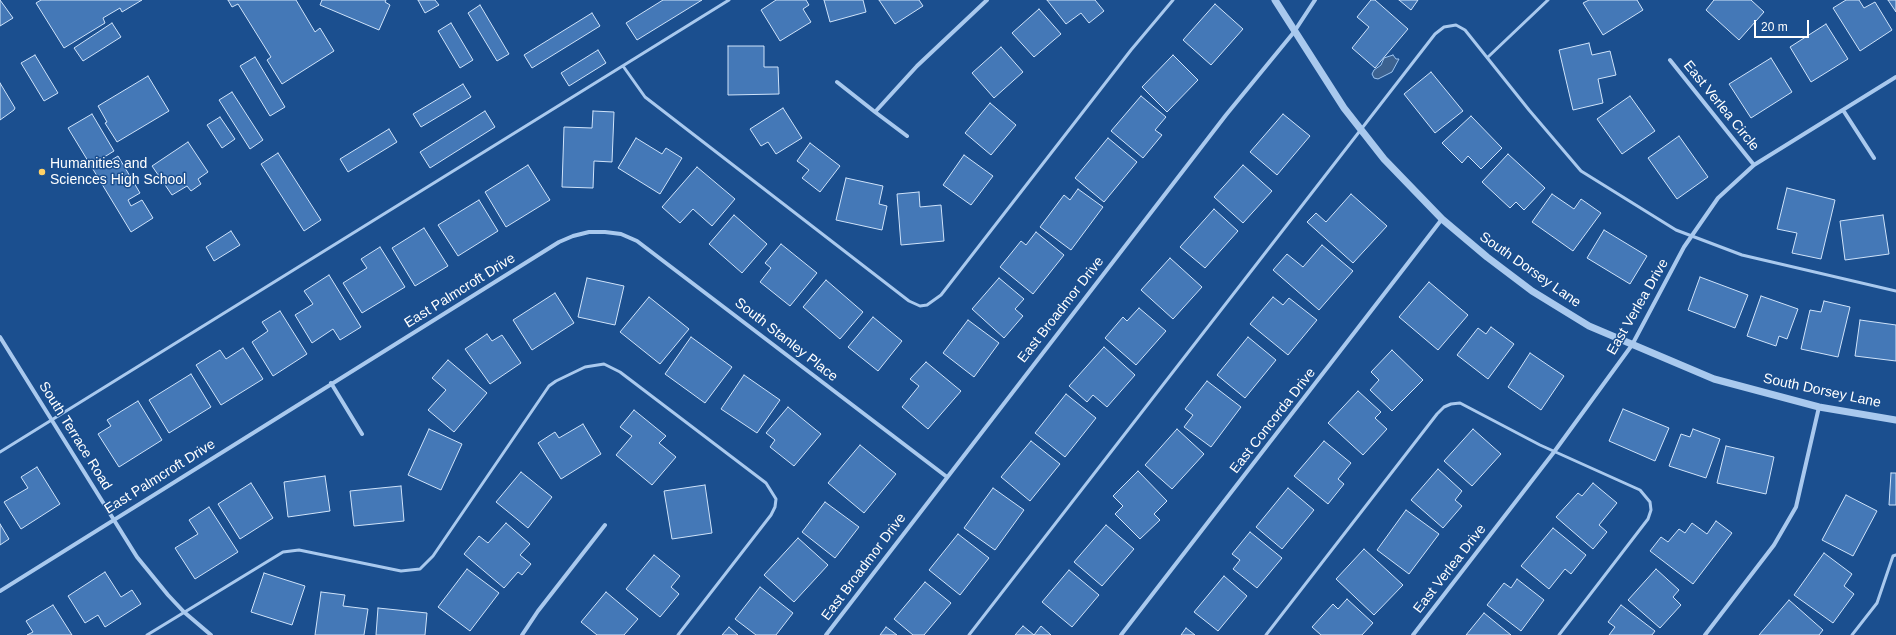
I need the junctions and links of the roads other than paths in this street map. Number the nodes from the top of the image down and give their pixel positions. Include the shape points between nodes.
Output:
1 (729, 0) edge
2 (987, 0) edge
3 (1173, 0) edge
4 (1275, 0) edge
5 (1315, 0) edge
6 (1548, 0) edge
7 (1294, 32) junction
8 (1488, 57) junction
9 (1670, 60) dead end
10 (623, 66) junction
11 (1896, 77) edge
12 (837, 82) dead end
13 (1843, 110) junction
14 (875, 112) junction
15 (1361, 131) junction
16 (907, 136) dead end
17 (1874, 158) dead end
18 (1754, 165) junction
19 (1442, 219) junction
20 (605, 232) joint
21 (1692, 236) junction
22 (1896, 291) edge
23 (0, 337) edge
24 (1632, 345) junction
25 (331, 383) junction
26 (1819, 407) junction
27 (52, 420) junction
28 (1896, 420) edge
29 (362, 434) dead end
30 (0, 452) edge
31 (1554, 452) junction
32 (946, 478) junction
33 (114, 519) junction
34 (605, 525) dead end
35 (1896, 555) edge
36 (0, 591) edge
37 (184, 612) junction
38 (147, 635) edge
39 (211, 635) edge
40 (522, 635) edge
41 (678, 635) edge
42 (826, 635) edge
43 (969, 635) edge
44 (1121, 635) edge
45 (1266, 635) edge
46 (1413, 635) edge
47 (1559, 635) edge
48 (1705, 635) edge
49 (1852, 635) edge

1 - 10 lane
2 - 14 street via 917,66
3 - 10 lane via 941,295 927,305 920,306 909,301 645,97
4 - 7 street, South Dorsey Lane
5 - 7 street, East Broadmor Drive
6 - 8 lane
7 - 15 street, South Dorsey Lane
7 - 32 street, East Broadmor Drive via 1226,115
8 - 15 lane via 1461,27 1444,27 1435,34
8 - 21 lane via 1581,171 1676,230
9 - 18 street, East Verlea Circle
10 - 27 lane
11 - 13 street, East Verlea Drive
12 - 14 street
13 - 17 street
13 - 18 street, East Verlea Drive
14 - 16 street
15 - 19 street, South Dorsey Lane via 1401,178
15 - 43 lane
18 - 21 street, East Verlea Drive via 1718,198
19 - 24 street, South Dorsey Lane via 1509,274 1556,307 1589,326
19 - 44 street, East Concorda Drive
20 - 25 street, East Palmcroft Drive via 589,232 559,242
20 - 32 street, South Stanley Place via 621,234 650,250
21 - 22 lane via 1742,255
21 - 24 street, East Verlea Drive
23 - 27 street, South Terrace Road
24 - 26 street, South Dorsey Lane via 1714,379
24 - 31 street, East Verlea Drive
25 - 29 street
25 - 33 street, East Palmcroft Drive
26 - 28 street, South Dorsey Lane
26 - 48 street via 1796,507 1774,545
27 - 30 lane
27 - 33 street, South Terrace Road
31 - 45 lane via 1469,406 1460,403 1444,408
31 - 46 street, East Verlea Drive
31 - 47 lane via 1640,490 1650,502 1651,510 1648,519
32 - 42 street, East Broadmor Drive
33 - 36 street, East Palmcroft Drive
33 - 37 street, South Terrace Road via 152,577
34 - 40 street
35 - 49 lane via 1893,556 1877,603
37 - 38 lane
37 - 39 street, South Terrace Road
37 - 41 lane via 277,555 292,550 401,571 420,569 434,556 548,386 585,367 604,364 620,372 766,484 776,499 771,515

